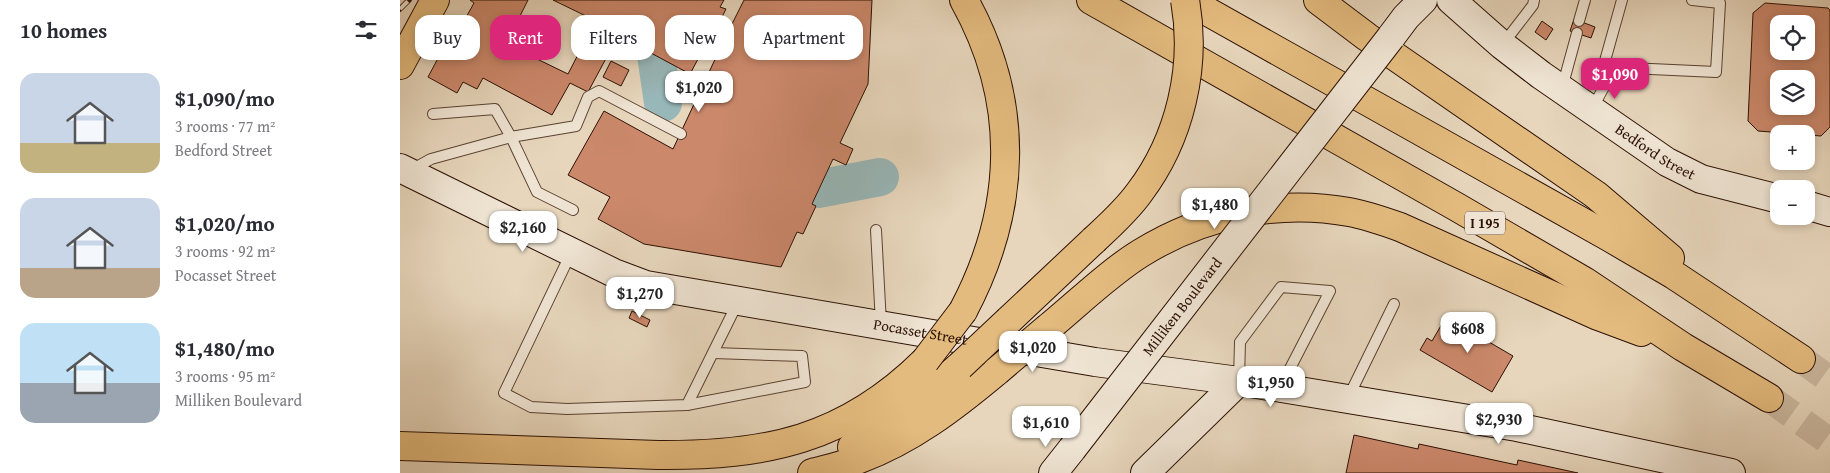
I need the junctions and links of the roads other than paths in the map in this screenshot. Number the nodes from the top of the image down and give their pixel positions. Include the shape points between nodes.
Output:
1 (435, 0) edge
2 (964, 0) edge
3 (1091, 0) edge
4 (1186, 0) edge
5 (1318, 0) edge
6 (1424, 0) edge
7 (1451, 0) edge
8 (1534, 0) edge
9 (1584, 0) edge
10 (1622, 0) edge
11 (1692, 0) edge
12 (1579, 21) dead end
13 (1576, 33) dead end
14 (1502, 45) junction
15 (400, 65) edge
16 (1604, 86) junction
17 (1562, 89) junction
18 (1591, 110) junction
19 (433, 114) dead end
20 (681, 134) dead end
21 (511, 137) junction
22 (404, 170) edge
23 (1770, 197) edge
24 (1815, 208) edge
25 (573, 210) dead end
26 (1830, 212) edge
27 (876, 230) dead end
28 (572, 252) junction
29 (738, 301) junction
30 (1394, 304) dead end
31 (1738, 316) junction
32 (881, 325) junction
33 (1683, 347) junction
34 (714, 353) junction
35 (1801, 359) tunnel mouth
36 (1239, 381) junction
37 (1280, 388) junction
38 (1348, 398) junction
39 (1769, 398) tunnel mouth
40 (687, 405) junction
41 (406, 447) edge
42 (805, 473) edge
43 (812, 473) edge
44 (1053, 473) edge
45 (1145, 473) edge
46 (1730, 473) edge

1 - 15 highway
2 - 41 highway, bridge via 997,83 1005,134 1005,185 997,228 963,311 925,361 888,394 846,420 800,439 748,451 675,455
3 - 33 highway, I 195 via 1584,281
4 - 31 highway via 1609,237
4 - 42 highway, bridge via 1188,66 1182,102 1161,158 1140,192 1094,240 915,405 882,429
5 - 31 highway via 1366,38 1596,195
6 - 44 street, Milliken Boulevard, bridge via 1406,17
7 - 14 street, Bedford Street
8 - 14 lane
9 - 12 lane
10 - 16 lane via 1603,68
11 - 16 lane via 1720,3 1716,72 1629,68
13 - 17 lane
14 - 17 street, Bedford Street
16 - 18 lane
17 - 18 street, Bedford Street
18 - 23 street, Bedford Street via 1689,174
19 - 21 lane via 495,109
20 - 21 lane via 599,91 588,97 576,126
21 - 22 lane via 431,159
21 - 25 lane via 537,192
22 - 28 street, Pocasset Street
24 - 26 street
27 - 32 lane
28 - 29 street, Pocasset Street via 646,285
28 - 40 lane via 504,393 531,408
29 - 32 street, Pocasset Street
29 - 34 lane
30 - 38 lane
31 - 35 highway
32 - 36 street, Pocasset Street via 1096,362
33 - 39 highway, I 195
33 - 43 highway, bridge via 1598,316 1375,218 1321,209 1245,212 1200,224 1152,246 1126,263 958,403 911,434 857,460
34 - 40 lane
34 - 40 lane via 802,356 805,382
36 - 37 street, Pocasset Street
36 - 37 lane via 1240,342 1281,288 1330,291
36 - 45 street
37 - 38 street, Pocasset Street
38 - 46 street, Pocasset Street via 1517,427

